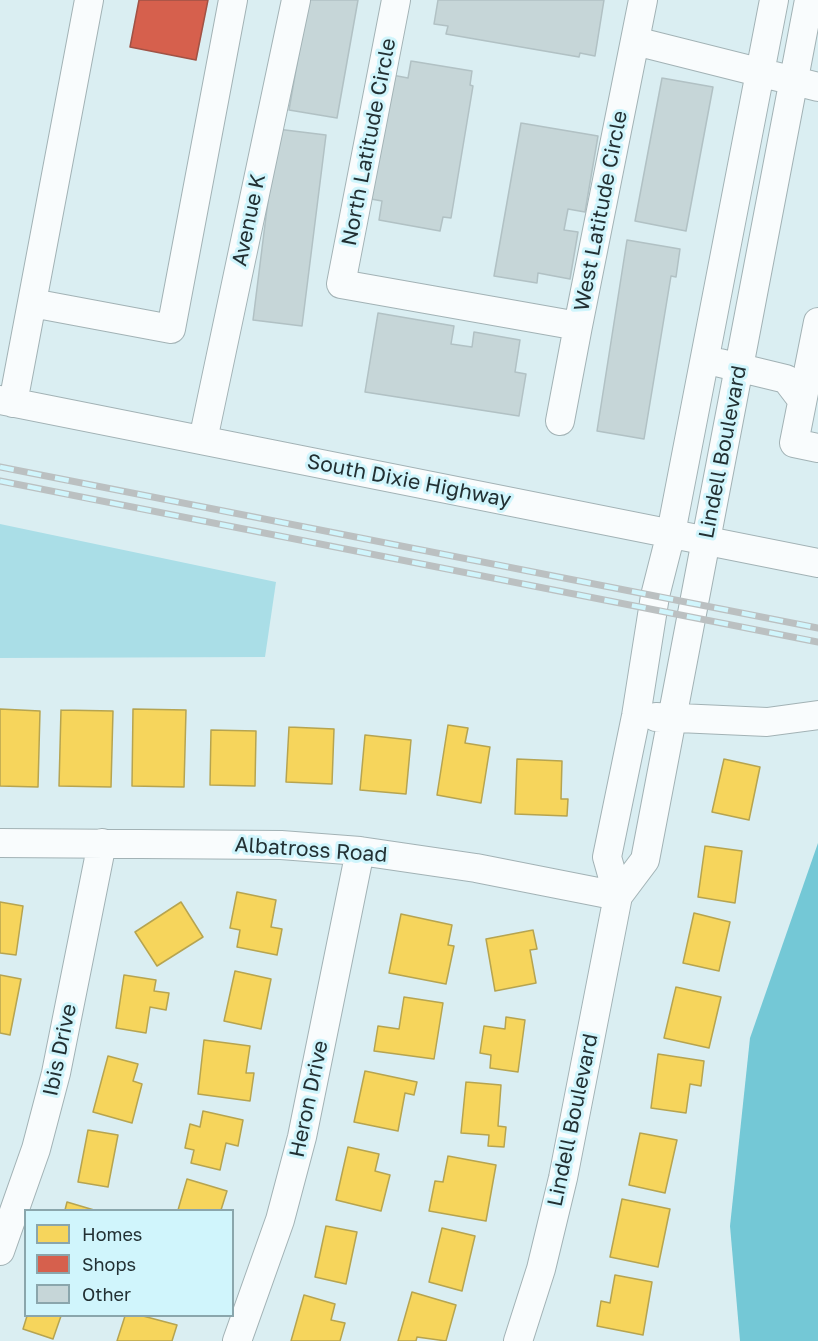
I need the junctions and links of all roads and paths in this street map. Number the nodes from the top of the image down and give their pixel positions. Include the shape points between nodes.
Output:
1 (89, 0) edge
2 (233, 0) edge
3 (296, 0) edge
4 (396, 0) edge
5 (643, 0) edge
6 (774, 0) edge
7 (809, 0) edge
8 (635, 41) junction
9 (759, 74) junction
10 (806, 85) edge
11 (341, 284) joint
12 (32, 303) junction
13 (818, 322) edge
14 (578, 326) junction
15 (704, 360) junction
16 (739, 367) junction
17 (802, 400) junction
18 (6, 402) edge
19 (560, 421) dead end
20 (203, 441) junction
21 (818, 448) edge
22 (671, 533) junction
23 (706, 540) junction
24 (818, 563) edge
25 (818, 715) edge
26 (636, 717) junction
27 (673, 717) junction
28 (0, 843) edge
29 (102, 843) junction
30 (360, 851) junction
31 (618, 897) junction
32 (0, 1251) edge
33 (237, 1341) edge
34 (518, 1341) edge

1 - 12 street
2 - 12 street via 171,329
3 - 20 street, Avenue K
4 - 11 street, North Latitude Circle
5 - 8 street, West Latitude Circle
6 - 9 street, Lindell Boulevard
7 - 10 street, Lindell Boulevard
8 - 9 street
8 - 14 street, West Latitude Circle
9 - 10 street
9 - 15 street, Lindell Boulevard
10 - 16 street, Lindell Boulevard
11 - 14 street, West Latitude Circle
12 - 18 street
13 - 17 street
14 - 19 street
15 - 16 street
15 - 22 street, Lindell Boulevard
16 - 17 street via 786,380
16 - 23 street, Lindell Boulevard
17 - 21 street via 794,443
18 - 20 street, South Dixie Highway
20 - 22 street, South Dixie Highway
22 - 23 street, South Dixie Highway
22 - 26 street, Lindell Boulevard via 655,596
23 - 24 street, South Dixie Highway
23 - 27 street, Lindell Boulevard
25 - 27 street via 766,722
26 - 27 street
26 - 31 street, Lindell Boulevard via 607,857
27 - 31 street, Lindell Boulevard via 645,860
28 - 29 street, Albatross Road
29 - 30 street, Albatross Road via 281,845
29 - 32 street, Ibis Drive via 56,1073 36,1149
30 - 31 street, Albatross Road via 476,868
30 - 33 street, Heron Drive via 302,1137 280,1220
31 - 34 street, Lindell Boulevard via 563,1178

